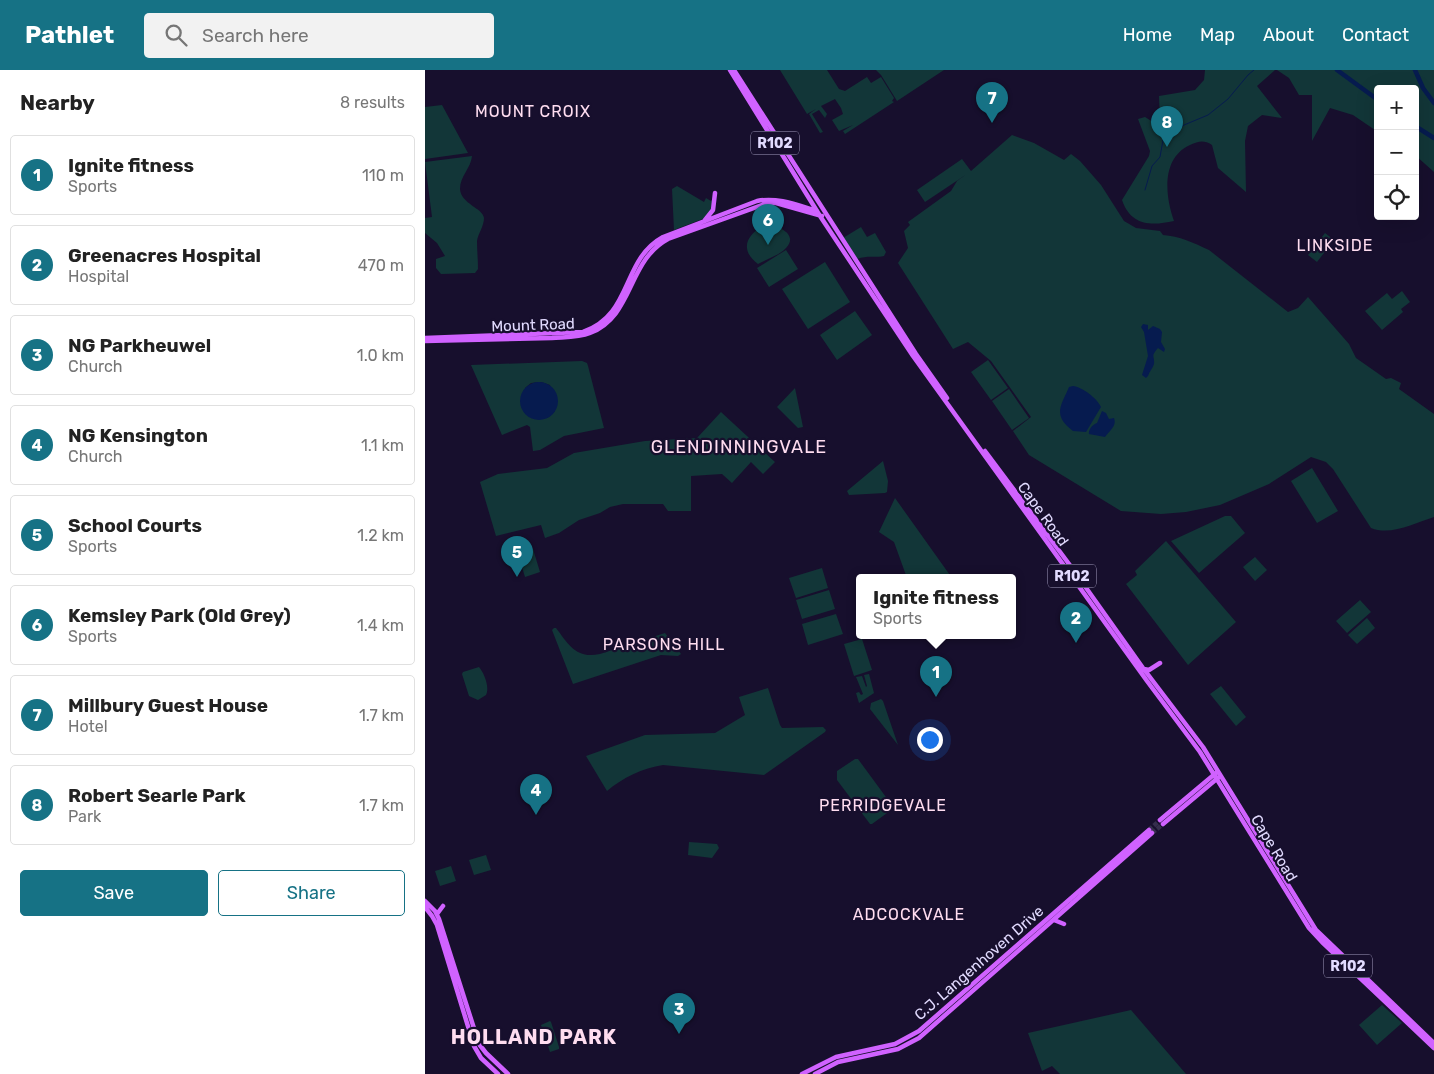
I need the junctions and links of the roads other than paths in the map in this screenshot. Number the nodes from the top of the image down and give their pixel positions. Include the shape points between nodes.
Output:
1 (730, 70) edge
2 (734, 70) edge
3 (715, 193) dead end
4 (822, 214) junction
5 (703, 222) junction
6 (489, 338) junction
7 (425, 339) edge
8 (1160, 663) dead end
9 (1143, 668) junction
10 (1217, 775) junction
11 (1162, 822) tunnel mouth
12 (425, 901) edge
13 (443, 906) dead end
14 (425, 908) edge
15 (437, 914) junction
16 (1054, 920) junction
17 (1064, 924) dead end
18 (452, 967) junction
19 (1434, 1043) edge
20 (1434, 1048) edge
21 (498, 1074) edge
22 (508, 1074) edge
23 (802, 1074) edge
24 (815, 1074) edge

1 - 4 main road, Cape Road / R102
2 - 4 main road, Cape Road / R102
3 - 5 main road via 713,210
4 - 5 main road, Mount Road via 767,199
4 - 6 main road, Mount Road via 776,204 758,205 658,244 641,264 614,317 595,331 572,337
4 - 9 main road, Cape Road / R102 via 968,428
4 - 10 main road, Cape Road / R102 via 916,360
5 - 6 main road, Mount Road via 663,237 650,246 637,263 615,310 594,328 576,333
6 - 7 main road, Mount Road
8 - 9 main road via 1148,670
9 - 10 main road, Cape Road / R102 via 1197,740
10 - 11 main road
10 - 19 main road, Cape Road / R102 via 1316,930
10 - 20 main road, Cape Road / R102 via 1309,928
12 - 15 main road
13 - 15 main road
14 - 18 main road via 435,921
15 - 18 main road
16 - 17 main road
16 - 23 main road, C.J. Langenhoven Drive via 1151,832 919,1031 895,1044 836,1057
16 - 24 main road, C.J. Langenhoven Drive via 919,1038 898,1049 837,1062
18 - 21 main road via 474,1046
18 - 22 main road via 479,1044

